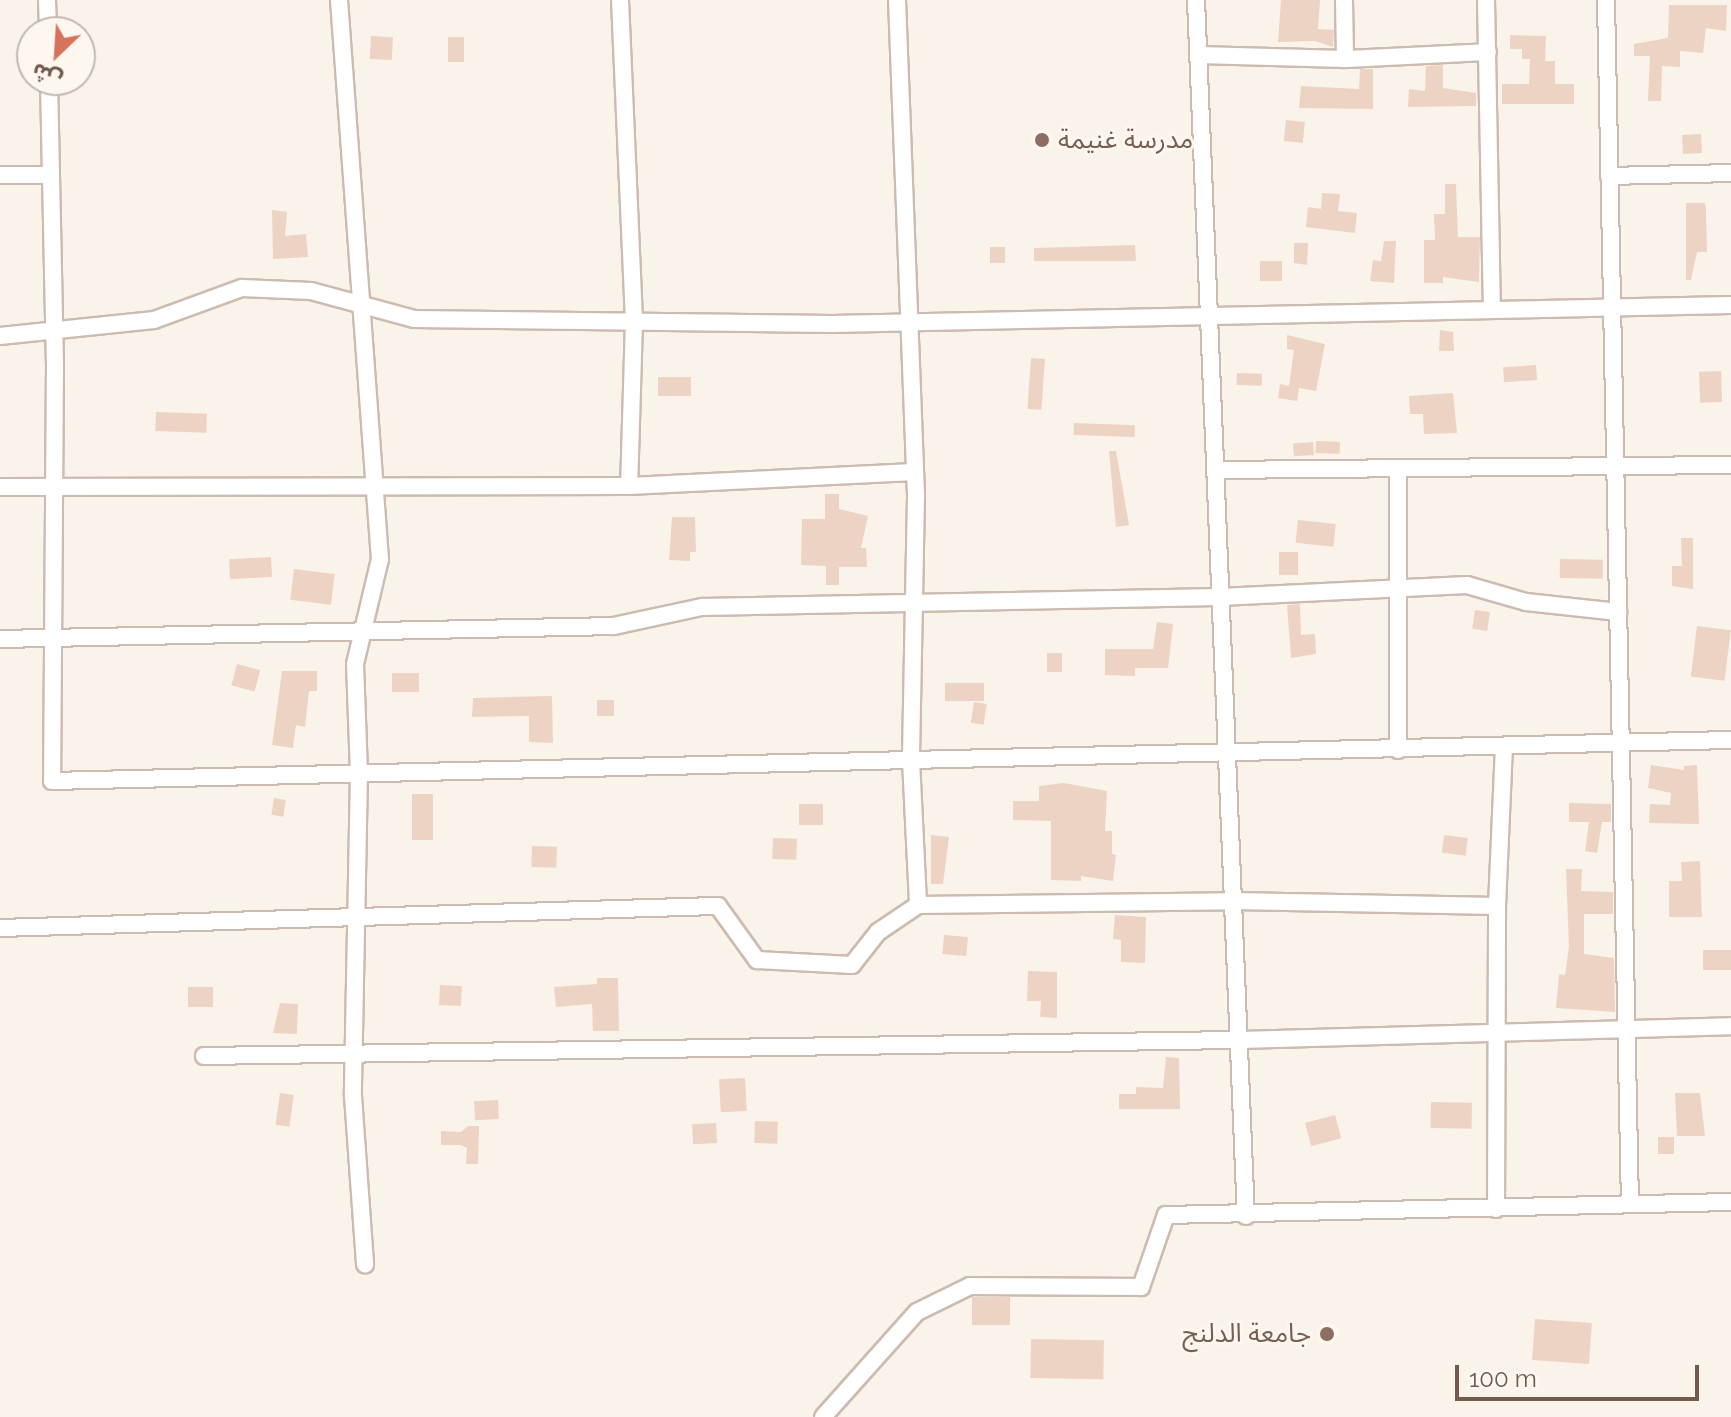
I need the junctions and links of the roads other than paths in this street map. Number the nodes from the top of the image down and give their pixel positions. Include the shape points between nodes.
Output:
1 (339, 0) edge
2 (620, 0) edge
3 (897, 0) edge
4 (1196, 0) edge
5 (1344, 0) edge
6 (1486, 0) edge
7 (1606, 0) edge
8 (1488, 52) junction
9 (1198, 55) junction
10 (1345, 59) junction
11 (49, 96) edge
12 (1731, 173) edge
13 (0, 175) edge
14 (51, 175) junction
15 (1609, 176) junction
16 (361, 305) junction
17 (1731, 305) edge
18 (1612, 307) junction
19 (1492, 309) junction
20 (1209, 314) junction
21 (634, 321) junction
22 (905, 322) junction
23 (54, 333) junction
24 (0, 336) edge
25 (1615, 464) junction
26 (1731, 465) edge
27 (1398, 468) junction
28 (1215, 470) junction
29 (914, 472) junction
30 (374, 483) junction
31 (629, 486) junction
32 (0, 487) edge
33 (54, 487) junction
34 (1398, 588) junction
35 (1220, 597) junction
36 (914, 604) junction
37 (1618, 612) junction
38 (363, 630) junction
39 (53, 638) junction
40 (0, 639) edge
41 (1731, 740) edge
42 (1620, 743) junction
43 (1504, 746) junction
44 (1398, 750) junction
45 (1227, 756) junction
46 (911, 760) junction
47 (359, 773) junction
48 (1233, 901) junction
49 (918, 905) junction
50 (1497, 906) junction
51 (356, 921) junction
52 (0, 928) edge
53 (1731, 1026) edge
54 (1626, 1031) junction
55 (1500, 1034) junction
56 (1239, 1040) junction
57 (353, 1054) junction
58 (204, 1056) dead end
59 (1731, 1202) edge
60 (1630, 1204) junction
61 (1496, 1209) junction
62 (1246, 1216) junction
63 (365, 1265) dead end
64 (823, 1417) edge

1 - 16 street
2 - 21 street
3 - 22 street
4 - 9 street
5 - 10 street
6 - 8 street
7 - 15 street
8 - 10 street
8 - 19 street
9 - 10 street
9 - 20 street
11 - 14 street
12 - 15 street
13 - 14 street
14 - 23 street
15 - 18 street
16 - 21 street via 414,319
16 - 23 street via 311,291 242,288 154,320
16 - 30 street
17 - 18 street
18 - 19 street
18 - 25 street
19 - 20 street
20 - 22 street
20 - 28 street
21 - 22 street
21 - 31 street
22 - 29 street
23 - 24 street
23 - 33 street
25 - 26 street
25 - 27 street
25 - 37 street
27 - 28 street
27 - 34 street
28 - 35 street
29 - 31 street
29 - 36 street
30 - 31 street
30 - 33 street
30 - 38 street via 380,559
32 - 33 street
33 - 39 street
34 - 35 street
34 - 37 street via 1467,585 1526,602
34 - 44 street
35 - 36 street
35 - 45 street
36 - 38 street via 702,607 614,626
36 - 46 street
37 - 42 street
38 - 39 street
38 - 47 street via 355,664
39 - 40 street
39 - 47 street via 52,781
41 - 42 street
42 - 43 street
42 - 54 street
43 - 44 street
43 - 50 street
44 - 45 street
45 - 46 street
45 - 48 street
46 - 47 street
46 - 49 street
47 - 51 street
48 - 49 street
48 - 50 street
48 - 56 street
49 - 51 street via 878,932 852,965 757,960 718,906
50 - 55 street
51 - 52 street
51 - 57 street
53 - 54 street
54 - 55 street
54 - 60 street
55 - 56 street
55 - 61 street
56 - 57 street
56 - 62 street
57 - 58 street
57 - 63 street
59 - 60 street
60 - 61 street
61 - 62 street
62 - 64 street via 1166,1215 1141,1287 970,1286 917,1312

